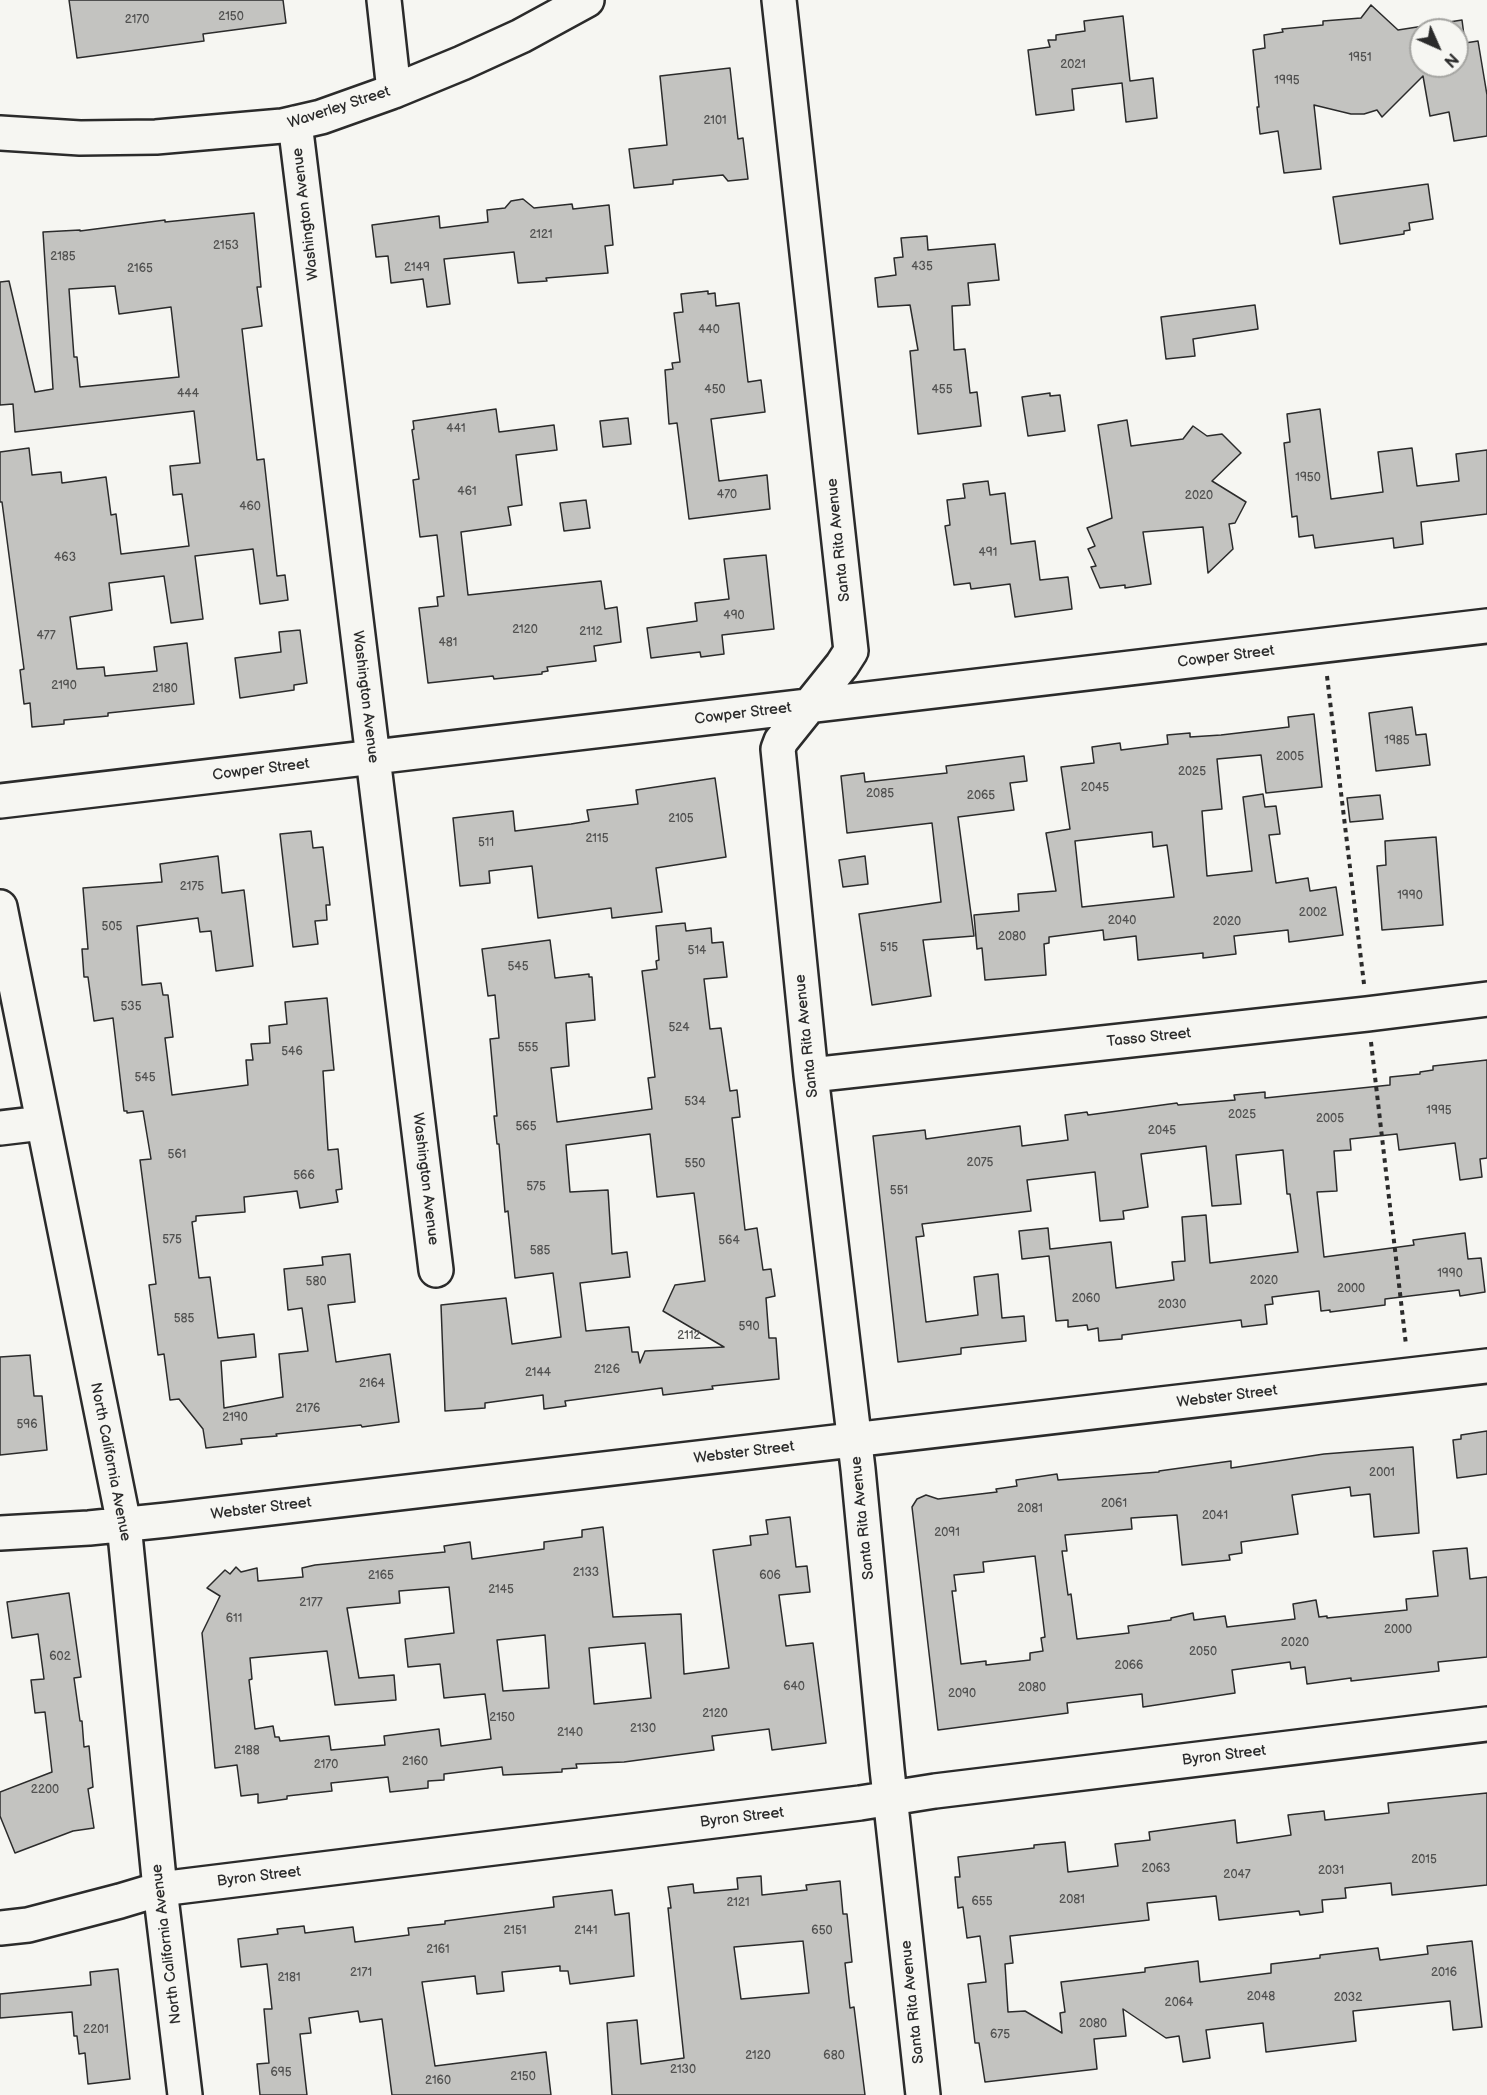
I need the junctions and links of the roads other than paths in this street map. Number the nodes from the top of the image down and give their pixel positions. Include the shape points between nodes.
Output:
1 (384, 0) edge
2 (587, 0) edge
3 (779, 0) edge
4 (394, 91) junction
5 (295, 123) junction
6 (0, 133) edge
7 (1487, 626) edge
8 (809, 706) junction
9 (372, 757) junction
10 (0, 801) edge
11 (0, 907) edge
12 (1487, 999) edge
13 (811, 1075) junction
14 (42, 1123) junction
15 (0, 1128) edge
16 (436, 1270) dead end
17 (1487, 1366) edge
18 (855, 1440) junction
19 (124, 1524) junction
20 (0, 1533) edge
21 (1487, 1724) edge
22 (891, 1799) junction
23 (160, 1889) junction
24 (0, 1928) edge
25 (185, 2095) edge
26 (923, 2095) edge

1 - 4 street
2 - 4 street, Waverley Street via 521,36
3 - 8 street, Santa Rita Avenue via 851,651
4 - 5 street, Waverley Street
5 - 6 street, Waverley Street via 156,137
5 - 9 street, Washington Avenue
7 - 8 street, Cowper Street
8 - 9 street, Cowper Street
8 - 13 street, Santa Rita Avenue via 778,749
9 - 10 street, Cowper Street
9 - 16 street, Washington Avenue
11 - 14 street, North California Avenue
12 - 13 street, Tasso Street
13 - 18 street, Santa Rita Avenue
14 - 15 street
14 - 19 street, North California Avenue
17 - 18 street, Webster Street
18 - 19 street, Webster Street
18 - 22 street, Santa Rita Avenue
19 - 20 street, Webster Street
19 - 23 street, North California Avenue
21 - 22 street, Byron Street
22 - 23 street, Byron Street
22 - 26 street, Santa Rita Avenue
23 - 24 street, Byron Street
23 - 25 street, North California Avenue

